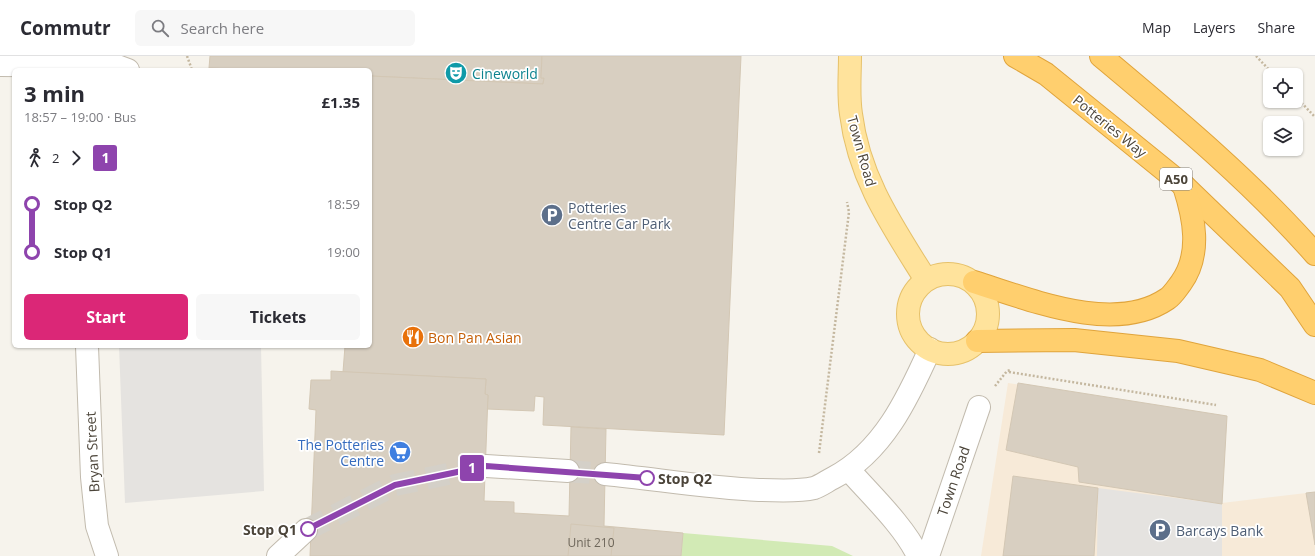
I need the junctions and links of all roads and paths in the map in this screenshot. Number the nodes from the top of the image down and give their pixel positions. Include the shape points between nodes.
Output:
1 (187, 56) edge
2 (850, 56) edge
3 (1015, 56) edge
4 (1101, 56) edge
5 (1256, 56) edge
6 (84, 64) edge
7 (0, 65) edge
8 (122, 68) edge
9 (191, 68) edge
10 (1267, 68) edge
11 (1303, 104) edge
12 (1315, 116) edge
13 (1183, 185) junction
14 (846, 197) dead end
15 (1315, 254) edge
16 (926, 280) junction
17 (974, 282) junction
18 (1315, 325) edge
19 (977, 341) junction
20 (87, 348) edge
21 (930, 349) junction
22 (1007, 371) dead end
23 (1315, 393) edge
24 (1216, 405) dead end
25 (979, 407) dead end
26 (486, 466) tunnel mouth
27 (849, 470) junction
28 (568, 471) tunnel mouth
29 (605, 474) tunnel mouth
30 (815, 488) junction
31 (306, 530) tunnel mouth
32 (107, 556) edge
33 (278, 556) edge
34 (918, 556) edge
35 (928, 556) edge

1 - 9 path
2 - 16 main road, Town Road via 851,114 866,174 877,201
3 - 13 highway, Potteries Way / A50 via 1046,74
4 - 15 highway via 1179,122 1280,215
5 - 10 path
6 - 7 street
6 - 8 street
11 - 12 path
13 - 17 highway via 1194,227 1192,257 1185,277 1169,298 1148,310 1118,315 1087,312 1054,306
13 - 18 highway, Potteries Way / A50 via 1290,288
14 - 30 path via 849,212
16 - 17 main road via 951,273
16 - 21 main road via 916,290 910,302 908,316 911,329 918,340
17 - 19 main road via 982,293 988,311 985,330
19 - 21 main road via 967,349 955,353 942,353
19 - 23 highway via 1074,340 1178,351 1260,370
20 - 32 street, Bryan Street via 92,477 97,526
21 - 27 street via 895,418 870,450
22 - 24 path
25 - 35 street, Town Road
26 - 28 street
27 - 30 street
27 - 34 street via 898,526
29 - 30 street via 732,489
31 - 33 street

